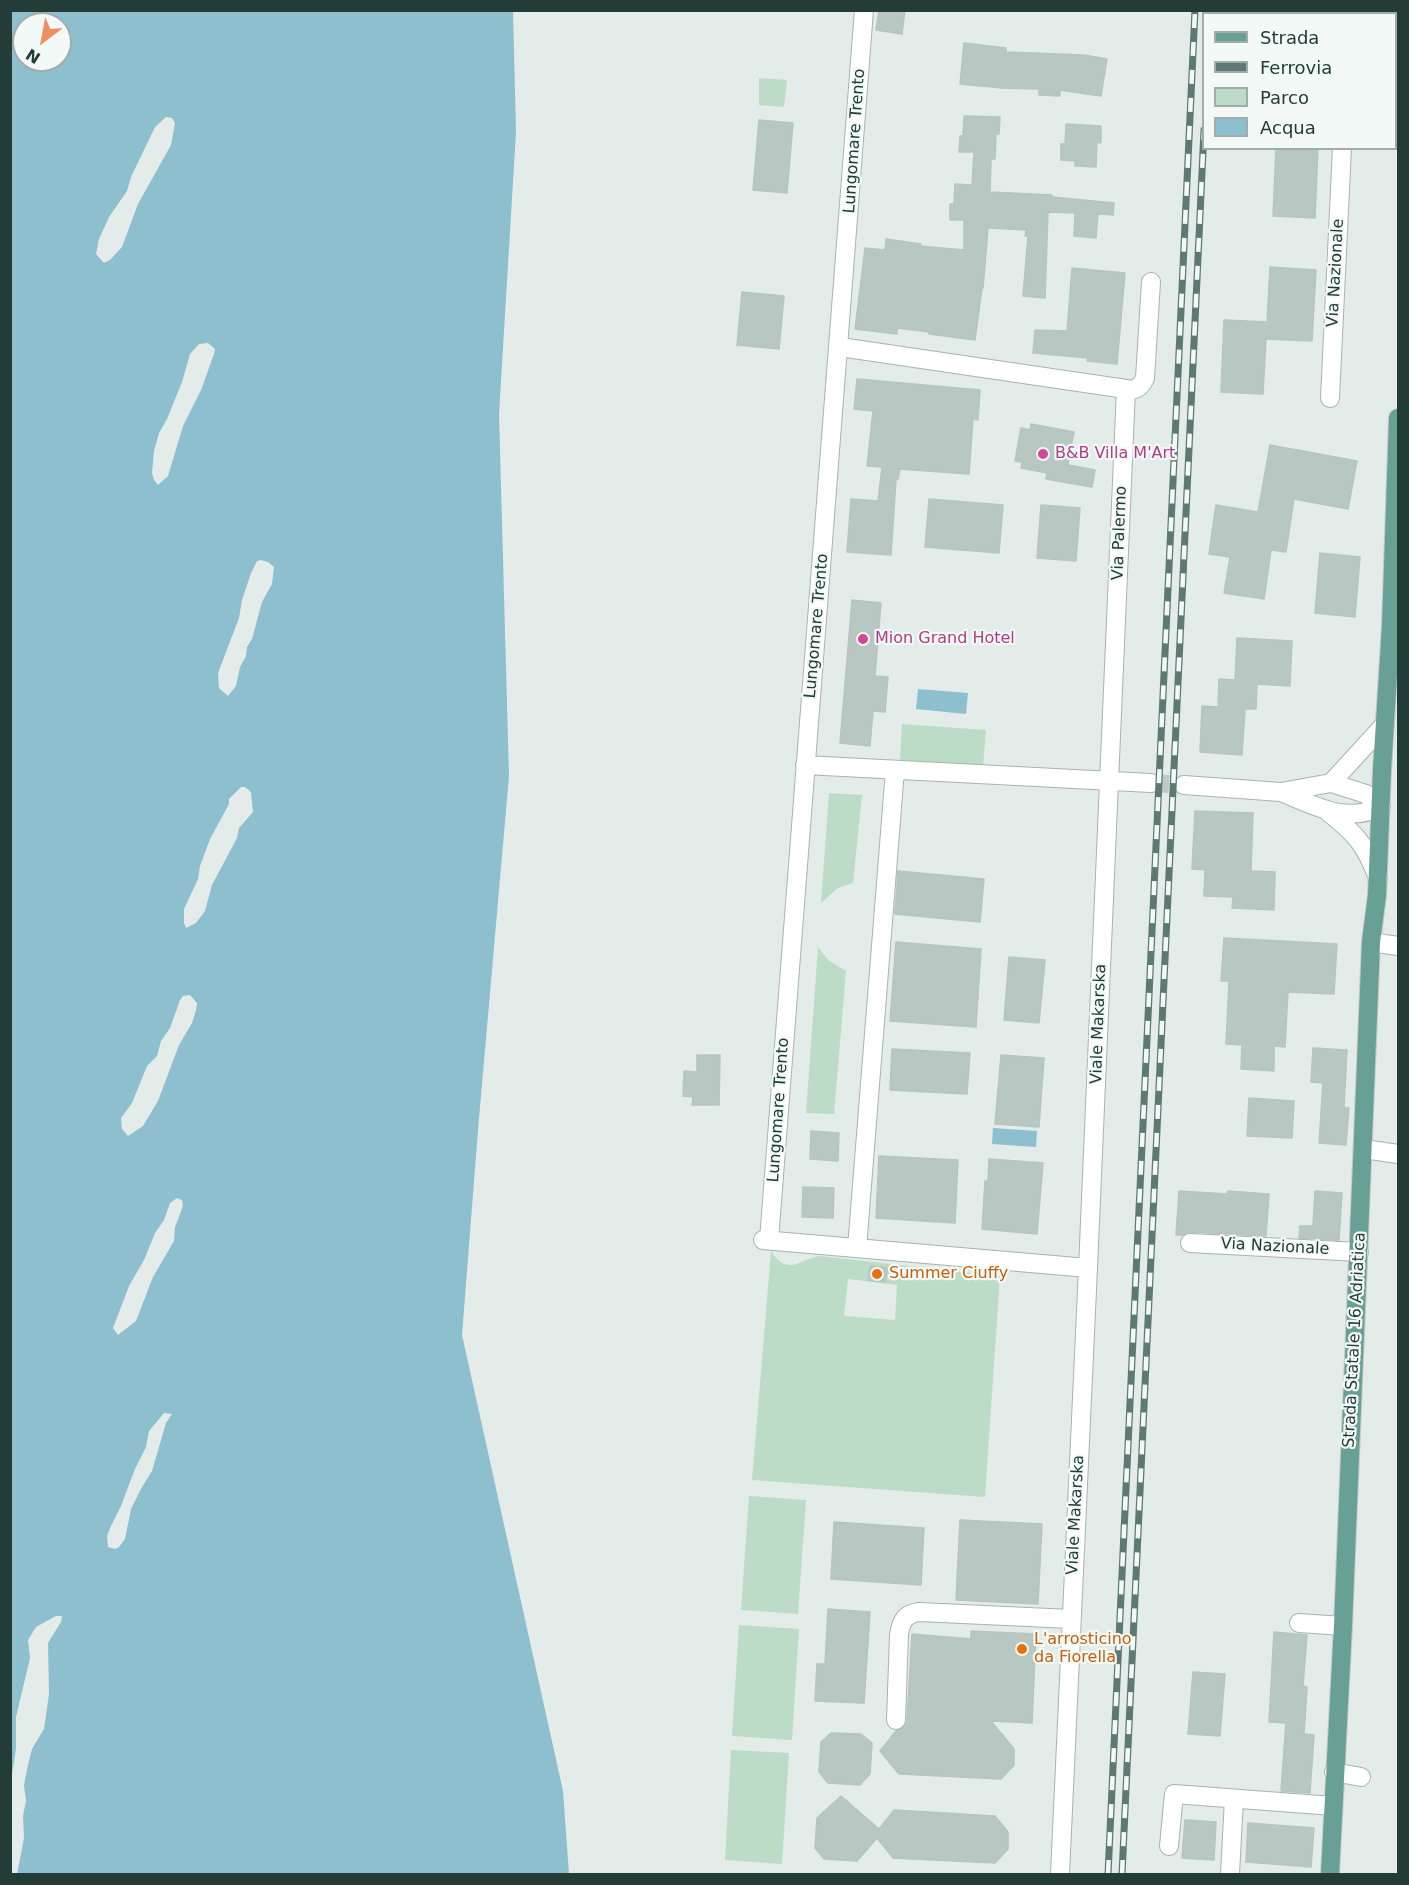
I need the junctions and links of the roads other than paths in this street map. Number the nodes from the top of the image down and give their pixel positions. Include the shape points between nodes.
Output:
1 (864, 10) edge
2 (1342, 150) edge
3 (1151, 282) dead end
4 (840, 347) junction
5 (1126, 389) junction
6 (1330, 399) dead end
7 (1398, 418) edge
8 (1398, 438) edge
9 (1395, 626) edge
10 (1385, 723) junction
11 (805, 765) junction
12 (895, 770) junction
13 (1110, 780) junction
14 (1150, 783) tunnel mouth
15 (1331, 783) junction
16 (1184, 785) tunnel mouth
17 (1281, 792) junction
18 (1381, 806) junction
19 (1326, 811) junction
20 (1378, 878) junction
21 (1371, 942) junction
22 (1398, 946) edge
23 (1364, 1149) junction
24 (1398, 1154) edge
25 (1191, 1243) dead end
26 (857, 1248) junction
27 (1359, 1252) junction
28 (1088, 1268) junction
29 (1071, 1619) junction
30 (1299, 1623) dead end
31 (1343, 1626) junction
32 (896, 1720) dead end
33 (1334, 1772) junction
34 (1361, 1777) dead end
35 (1234, 1799) junction
36 (1333, 1806) junction
37 (1169, 1846) dead end
38 (1060, 1875) edge
39 (1230, 1875) edge
40 (1330, 1875) edge

1 - 4 street, Lungomare Trento
2 - 6 street, Via Nazionale
3 - 5 street via 1145,378 1140,386
4 - 5 street
4 - 11 street, Lungomare Trento
5 - 13 street, Via Palermo
7 - 8 main road
8 - 9 main road
9 - 10 main road
10 - 15 street
10 - 18 main road
11 - 12 street
11 - 26 street, Lungomare Trento via 766,1240
12 - 13 street
12 - 26 street
13 - 14 street
13 - 28 street, Viale Makarska
15 - 17 street
15 - 18 street via 1366,794
16 - 17 street
17 - 19 street
18 - 19 street via 1359,814
18 - 20 main road, Strada Statale 16 Adriatica
19 - 20 street via 1368,852
20 - 21 main road, Strada Statale 16 Adriatica
21 - 22 street
21 - 23 main road, Strada Statale 16 Adriatica
23 - 24 street
23 - 27 main road, Strada Statale 16 Adriatica
25 - 27 street, Via Nazionale
26 - 28 street
27 - 31 main road, Strada Statale 16 Adriatica
28 - 29 street, Viale Makarska
29 - 32 street via 920,1612 908,1615 902,1621 899,1635
29 - 38 street, Viale Makarska
30 - 31 street
31 - 33 main road, Strada Statale 16 Adriatica
33 - 34 street
33 - 36 main road, Strada Statale 16 Adriatica
35 - 36 street
35 - 37 street via 1174,1794
35 - 39 street
36 - 40 main road, Strada Statale 16 Adriatica

